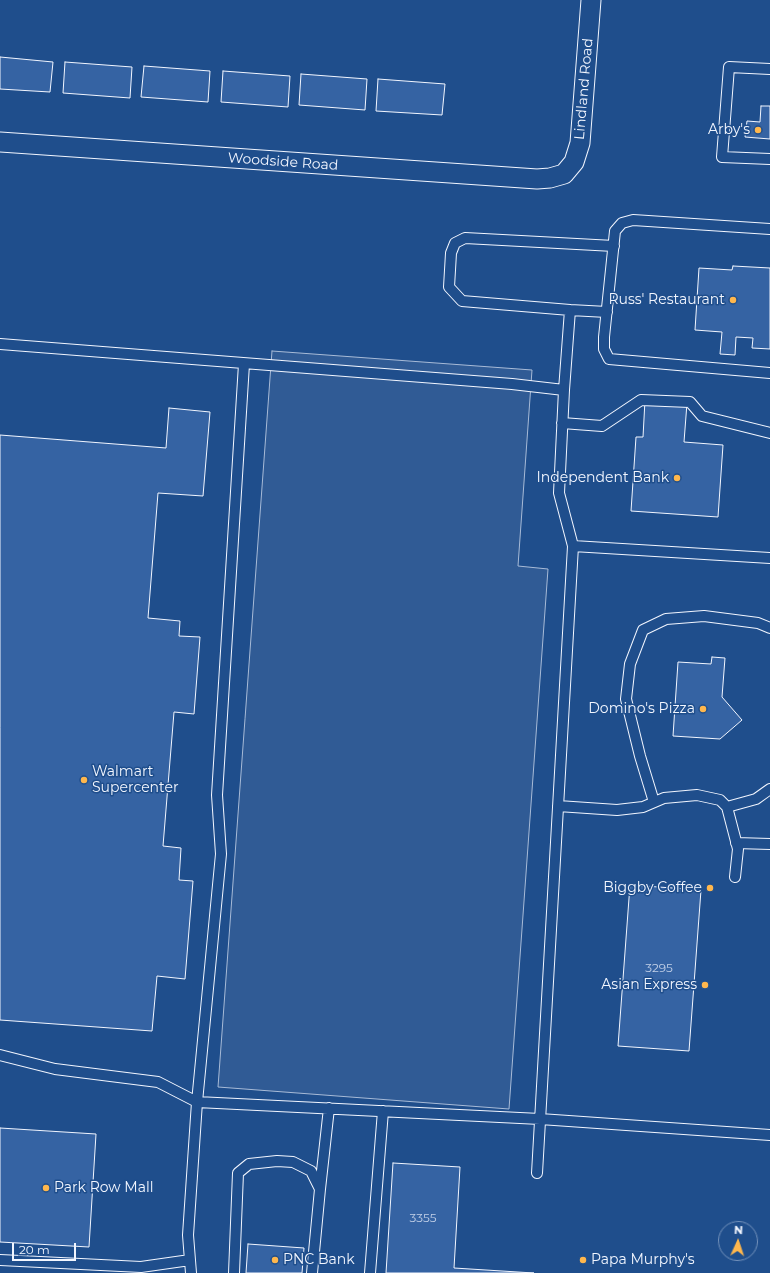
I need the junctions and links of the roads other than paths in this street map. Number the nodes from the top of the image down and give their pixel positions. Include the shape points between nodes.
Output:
1 (591, 0) edge
2 (770, 69) edge
3 (0, 142) edge
4 (770, 159) edge
5 (564, 174) joint
6 (770, 229) edge
7 (614, 246) junction
8 (570, 310) junction
9 (607, 312) junction
10 (0, 344) edge
11 (244, 364) junction
12 (770, 373) edge
13 (564, 390) junction
14 (562, 422) junction
15 (770, 433) edge
16 (573, 546) junction
17 (770, 558) edge
18 (770, 628) edge
19 (770, 789) edge
20 (654, 802) junction
21 (558, 806) junction
22 (726, 807) junction
23 (736, 843) junction
24 (770, 844) edge
25 (735, 877) dead end
26 (0, 1056) edge
27 (197, 1102) junction
28 (328, 1108) junction
29 (383, 1111) junction
30 (540, 1119) junction
31 (770, 1134) edge
32 (537, 1173) dead end
33 (320, 1189) junction
34 (0, 1260) edge
35 (190, 1260) junction
36 (191, 1273) edge
37 (234, 1273) edge
38 (312, 1273) edge
39 (370, 1273) edge

1 - 5 street, Lindland Road via 580,143 574,162
2 - 4 lane via 729,67 722,156
3 - 5 street, Woodside Road via 537,179
6 - 7 lane via 633,220 622,223 615,231
7 - 8 lane via 465,238 455,243 451,253 449,287 462,301
7 - 9 lane
8 - 9 lane
8 - 13 lane
9 - 12 lane via 604,349 609,359
10 - 11 lane
11 - 13 lane
11 - 27 lane via 217,795 221,854
13 - 14 lane
14 - 15 lane via 602,426 641,400 690,402 702,416
14 - 16 lane via 559,493
16 - 17 lane
16 - 21 lane
18 - 20 lane via 758,623 704,616 666,619 643,630 630,664 626,699
19 - 22 lane via 756,800
20 - 21 lane via 643,808 617,810
20 - 22 lane via 664,798 697,795 720,800
21 - 30 lane
22 - 23 lane
23 - 24 lane
23 - 25 lane via 738,849
26 - 27 lane via 55,1068 158,1082
27 - 28 lane
27 - 35 lane via 188,1235
28 - 29 lane
28 - 33 lane
29 - 30 lane
29 - 39 lane
30 - 31 lane
30 - 32 lane
33 - 37 lane via 311,1171 293,1162 249,1164 238,1173
33 - 38 lane
34 - 35 lane via 141,1268
35 - 36 lane

